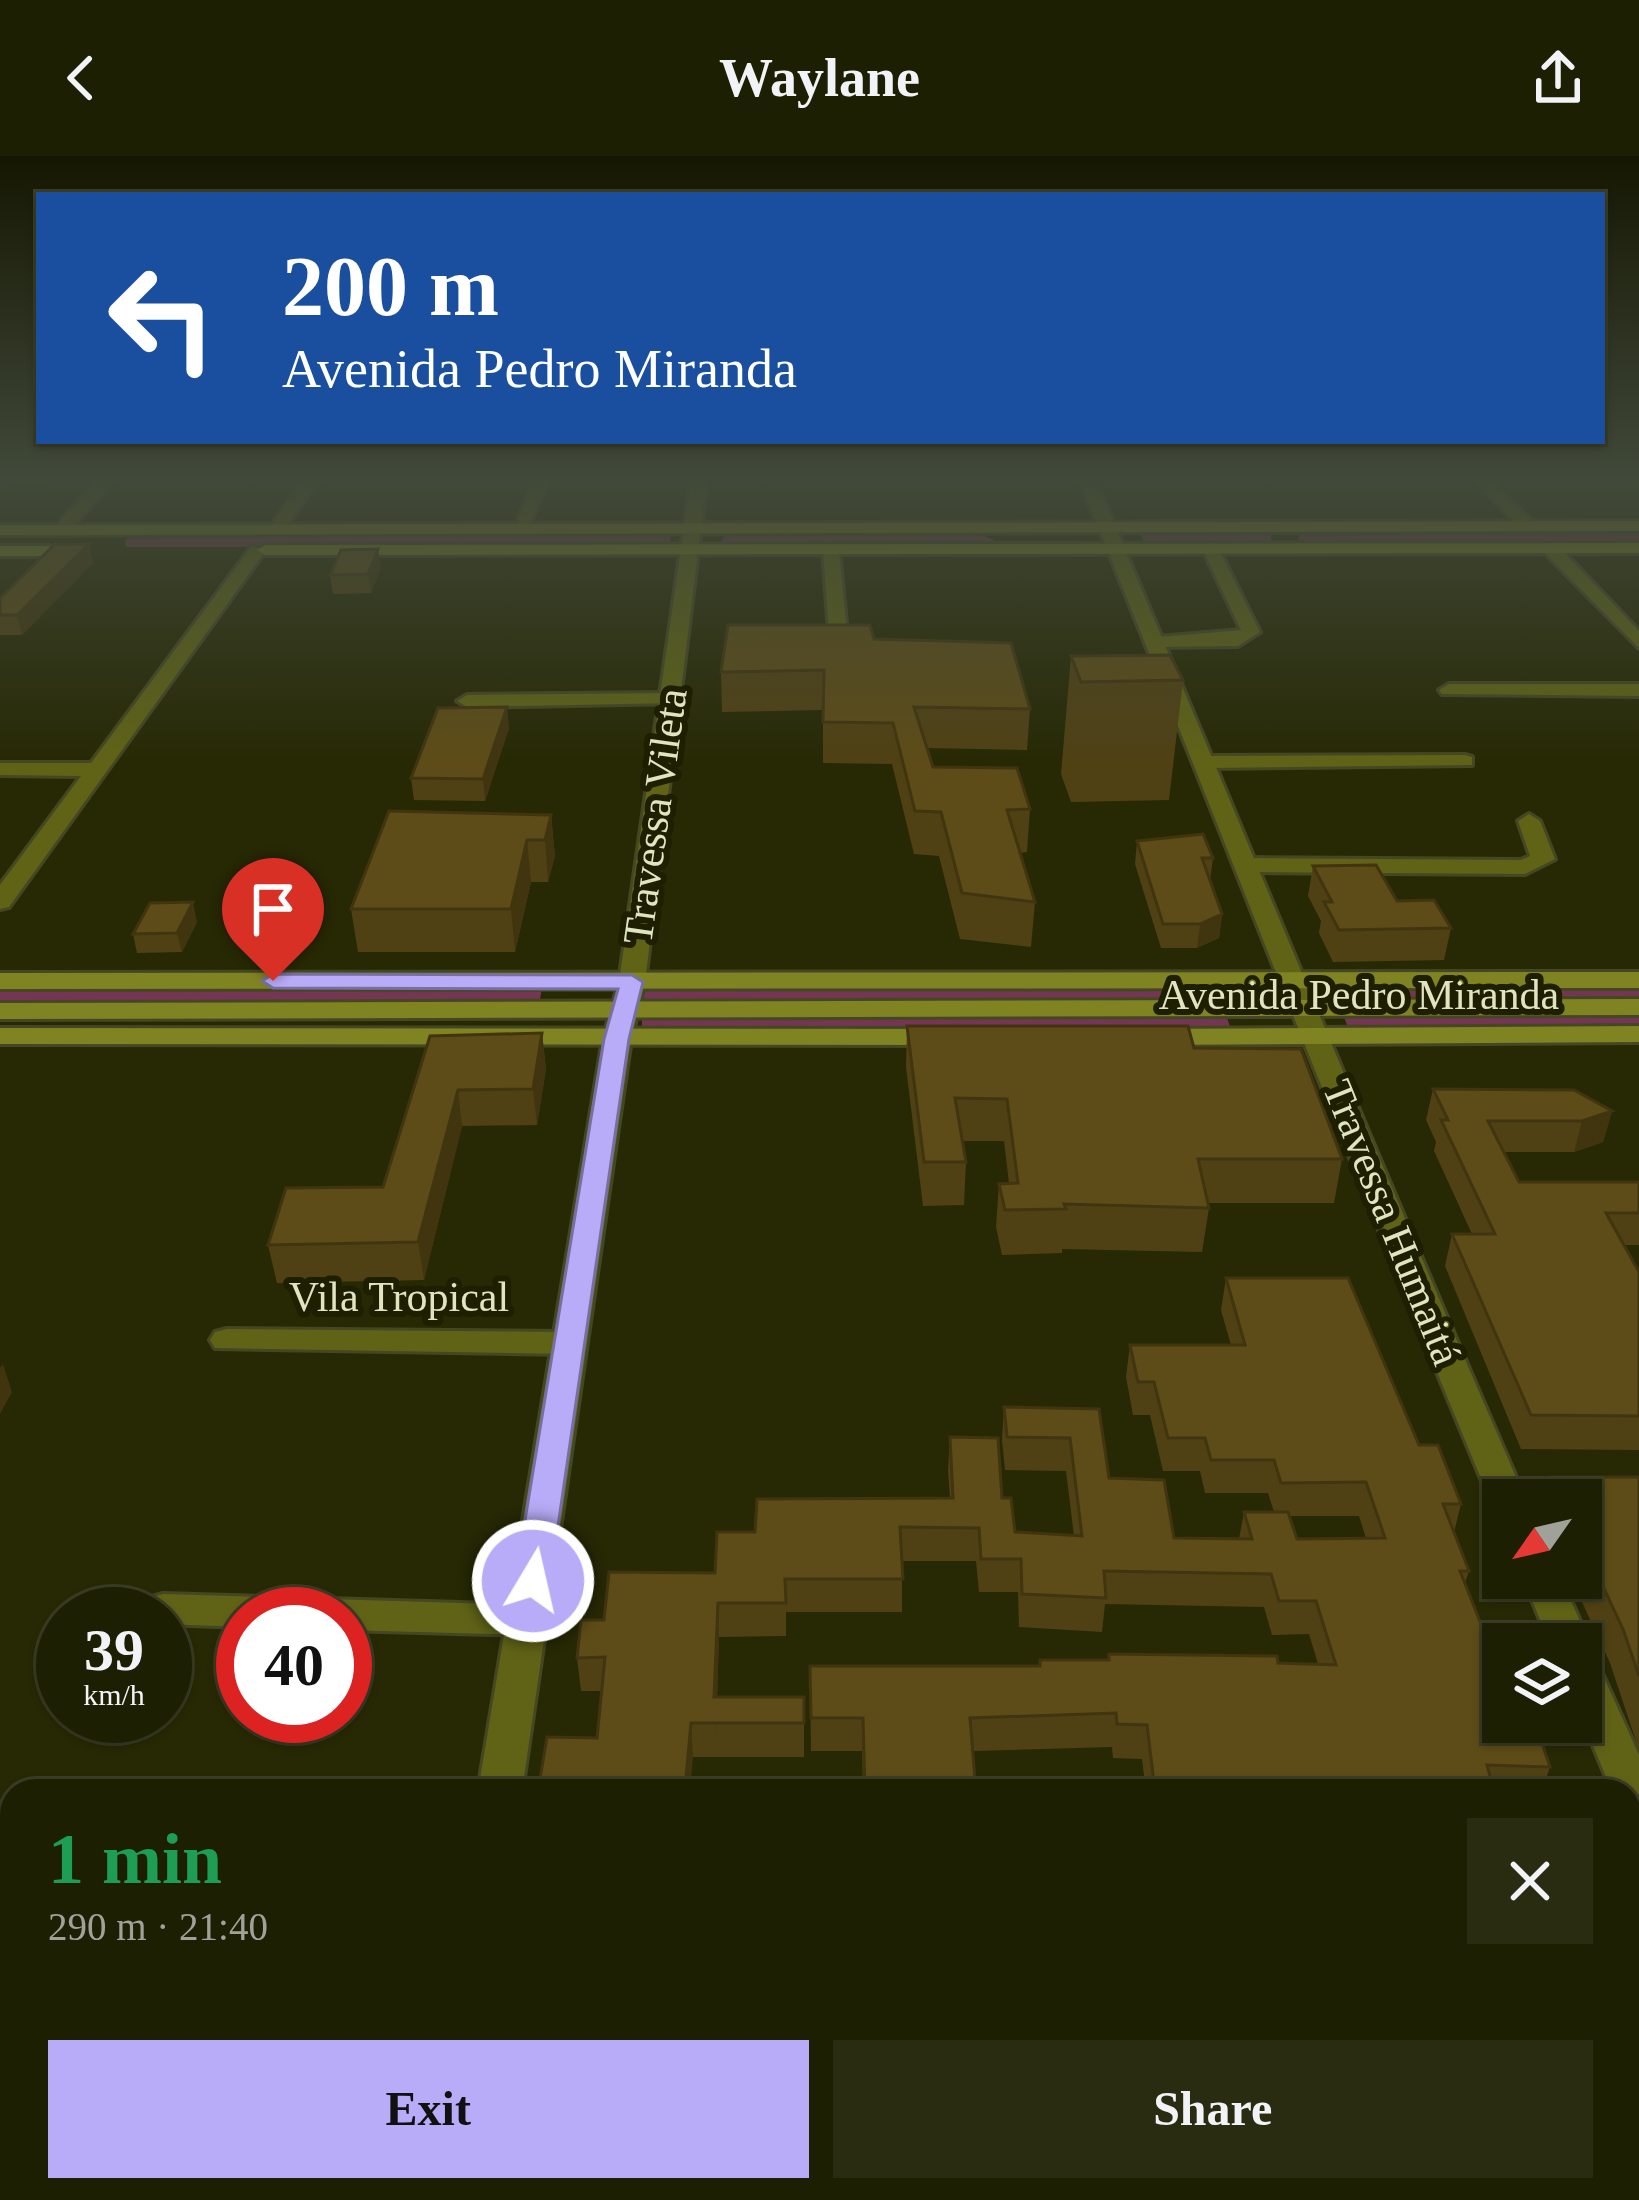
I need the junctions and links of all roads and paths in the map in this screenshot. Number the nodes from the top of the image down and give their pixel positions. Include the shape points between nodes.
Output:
1 (241, 574) edge
2 (685, 574) edge
3 (833, 574) edge
4 (1129, 574) edge
5 (1223, 574) edge
6 (1575, 574) edge
7 (838, 633) edge
8 (1639, 642) edge
9 (1159, 643) junction
10 (1449, 691) dead end
11 (1639, 691) edge
12 (669, 699) junction
13 (467, 701) dead end
14 (1465, 761) dead end
15 (1206, 762) junction
16 (0, 769) edge
17 (101, 770) junction
18 (1529, 821) dead end
19 (0, 861) edge
20 (28, 861) junction
21 (1246, 865) junction
22 (0, 902) edge
23 (1292, 980) junction
24 (1639, 980) edge
25 (0, 982) edge
26 (1639, 1007) edge
27 (624, 1010) junction
28 (0, 1011) edge
29 (1312, 1022) junction
30 (1639, 1034) edge
31 (0, 1036) edge
32 (227, 1340) dead end
33 (570, 1342) junction
34 (1499, 1479) edge
35 (372, 1616) edge
36 (526, 1620) junction
37 (1602, 1718) edge
38 (502, 1779) edge
39 (1628, 1779) edge

1 - 17 street
2 - 12 street, Travessa Vileta
3 - 7 street
4 - 9 street, Travessa Humaitá
5 - 9 street via 1251,632 1238,640
6 - 8 street
9 - 15 street, Travessa Humaitá
10 - 11 street
12 - 13 street
12 - 27 street, Travessa Vileta
14 - 15 street
15 - 21 street, Travessa Humaitá
16 - 17 street
17 - 20 street
18 - 21 street via 1544,853 1525,867
19 - 20 street
20 - 22 street
21 - 23 street, Travessa Humaitá
23 - 24 main road, Avenida Pedro Miranda
23 - 27 main road, Avenida Pedro Miranda
23 - 29 street, Travessa Humaitá
25 - 27 main road, Avenida Pedro Miranda
26 - 29 main road, Avenida Pedro Miranda
27 - 28 main road, Avenida Pedro Miranda
27 - 29 main road, Avenida Pedro Miranda
27 - 31 main road, Avenida Pedro Miranda
27 - 33 street, Travessa Vileta
29 - 30 main road, Avenida Pedro Miranda
29 - 34 street, Travessa Humaitá
32 - 33 street, Vila Tropical
33 - 36 street, Travessa Vileta
35 - 36 street
36 - 38 street, Travessa Vileta
37 - 39 street

